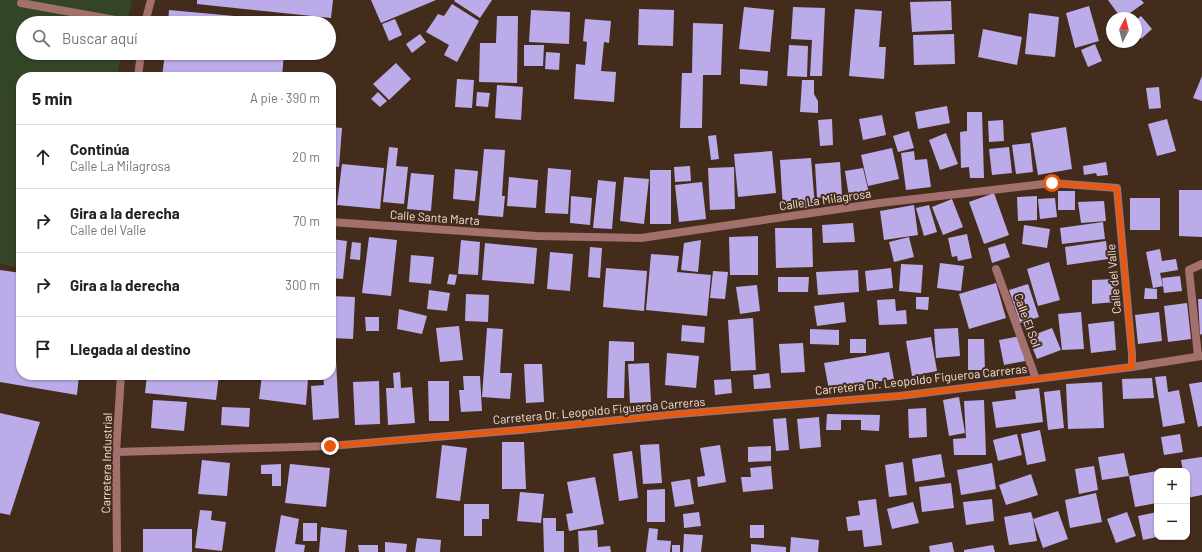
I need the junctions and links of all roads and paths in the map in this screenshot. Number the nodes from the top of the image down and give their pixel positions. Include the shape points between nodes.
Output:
1 (151, 0) edge
2 (21, 3) dead end
3 (93, 16) edge
4 (147, 16) edge
5 (140, 60) edge
6 (139, 72) edge
7 (1117, 188) joint
8 (336, 222) edge
9 (537, 236) joint
10 (1202, 264) edge
11 (996, 269) dead end
12 (1200, 356) edge
13 (1132, 367) junction
14 (1036, 378) junction
15 (121, 380) edge
16 (116, 452) junction
17 (117, 552) edge

1 - 4 street
2 - 3 street
5 - 6 street
7 - 9 street, Calle La Milagrosa via 1052,183 880,203 641,238
7 - 13 street, Calle del Valle
8 - 9 street, Calle Santa Marta
10 - 12 street via 1189,270
11 - 14 street, Calle El Sol
12 - 13 street, Carretera Dr. Leopoldo Figueroa Carreras
13 - 14 street, Carretera Dr. Leopoldo Figueroa Carreras
14 - 16 street, Carretera Dr. Leopoldo Figueroa Carreras via 899,396 360,443
15 - 16 street, Carretera Industrial
16 - 17 street, Carretera Industrial

